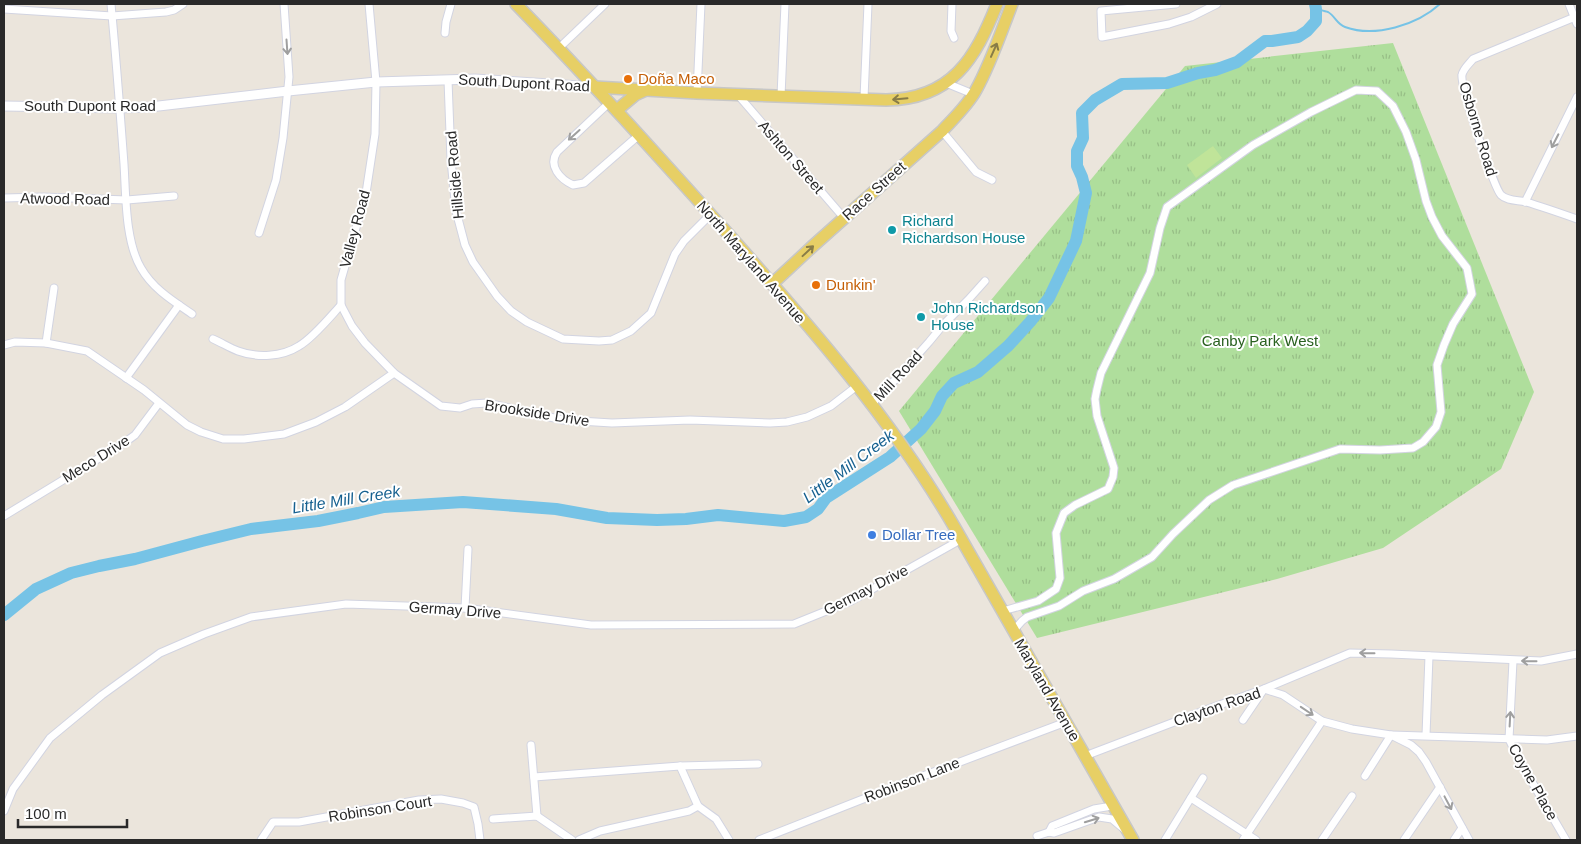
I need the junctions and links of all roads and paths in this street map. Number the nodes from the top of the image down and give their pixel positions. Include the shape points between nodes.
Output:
1 (111, 4) edge
2 (183, 4) edge
3 (284, 4) edge
4 (368, 4) edge
5 (451, 4) edge
6 (516, 4) edge
7 (605, 4) edge
8 (701, 4) edge
9 (784, 4) edge
10 (868, 4) edge
11 (952, 4) edge
12 (997, 4) edge
13 (1012, 4) edge
14 (1176, 4) edge
15 (1202, 4) edge
16 (1217, 4) edge
17 (1569, 4) edge
18 (1210, 8) junction
19 (4, 9) edge
20 (112, 16) junction
21 (1576, 21) edge
22 (446, 33) dead end
23 (954, 38) dead end
24 (558, 48) junction
25 (448, 80) junction
26 (376, 82) junction
27 (946, 83) junction
28 (595, 87) junction
29 (288, 90) junction
30 (647, 90) junction
31 (697, 93) junction
32 (973, 94) junction
33 (738, 95) junction
34 (781, 96) junction
35 (1577, 97) edge
36 (864, 98) junction
37 (4, 106) edge
38 (613, 106) junction
39 (119, 108) junction
40 (942, 131) junction
41 (639, 135) junction
42 (992, 180) dead end
43 (174, 196) dead end
44 (4, 198) edge
45 (127, 200) junction
46 (1525, 202) junction
47 (710, 215) junction
48 (844, 218) junction
49 (1577, 219) edge
50 (259, 233) dead end
51 (985, 280) dead end
52 (772, 284) junction
53 (54, 288) dead end
54 (178, 305) junction
55 (342, 305) junction
56 (192, 314) dead end
57 (214, 339) dead end
58 (46, 343) junction
59 (4, 345) edge
60 (394, 373) junction
61 (126, 378) junction
62 (857, 386) junction
63 (159, 403) junction
64 (872, 405) junction
65 (4, 516) edge
66 (962, 539) junction
67 (468, 549) dead end
68 (466, 608) junction
69 (1003, 612) junction
70 (1014, 630) junction
71 (1577, 654) edge
72 (1429, 656) junction
73 (1513, 661) junction
74 (1264, 689) junction
75 (1243, 720) dead end
76 (1322, 721) junction
77 (1066, 722) junction
78 (1391, 735) junction
79 (1426, 735) junction
80 (1577, 736) edge
81 (1509, 739) junction
82 (531, 745) dead end
83 (1085, 756) junction
84 (758, 764) dead end
85 (680, 766) junction
86 (1365, 776) dead end
87 (534, 777) junction
88 (1204, 778) dead end
89 (1440, 787) junction
90 (1352, 796) dead end
91 (1191, 798) junction
92 (698, 806) junction
93 (1112, 806) junction
94 (4, 811) edge
95 (537, 816) junction
96 (493, 819) dead end
97 (1462, 828) junction
98 (1049, 832) junction
99 (1036, 836) dead end
100 (1245, 837) edge
101 (1132, 839) edge
102 (261, 840) edge
103 (480, 840) edge
104 (572, 840) edge
105 (579, 840) edge
106 (729, 840) edge
107 (759, 840) edge
108 (1165, 840) edge
109 (1256, 840) edge
110 (1322, 840) edge
111 (1404, 840) edge
112 (1454, 840) edge
113 (1469, 840) edge
114 (1566, 840) edge

1 - 20 street
2 - 20 street via 166,12
3 -> 29 street
4 - 26 street, Valley Road
5 - 22 street
6 - 24 main road, North Maryland Avenue
7 - 24 street
8 - 31 street
9 - 34 street
10 - 36 street
11 - 23 street via 951,31
12 - 27 main road, South Dupont Road via 971,58
32 -> 13 main road
14 - 18 street via 1101,10 1102,37 1168,24
15 - 18 street
16 - 18 street
17 - 21 street
19 - 20 street
20 - 39 street
21 - 46 street, Osborne Road via 1473,59 1462,76 1499,194
24 - 28 main road, North Maryland Avenue
25 - 26 street, South Dupont Road
25 - 28 street, South Dupont Road
25 - 47 street, Hillside Road via 456,211 465,245 497,296 527,322 563,339 612,340 631,331 651,313 675,254
26 - 29 street, South Dupont Road
26 - 55 street, Valley Road via 372,158 366,193 342,280
27 - 32 street
27 -> 36 main road, South Dupont Road via 907,99
28 - 30 main road, South Dupont Road
28 - 38 main road, North Maryland Avenue
29 - 39 street, South Dupont Road
29 - 50 street via 276,180
30 - 31 main road, South Dupont Road
30 - 38 main road
31 - 33 main road, South Dupont Road
32 - 40 main road, Race Street
33 - 34 main road, South Dupont Road
33 - 48 street, Ashton Street
34 - 36 main road, South Dupont Road
35 -> 46 street
37 - 39 street, South Dupont Road
38 - 41 main road, North Maryland Avenue
38 -> 41 street via 557,152 553,161 560,177 573,185 584,183
39 - 45 street
40 - 42 street via 976,172
40 - 48 main road, Race Street
41 - 47 main road, North Maryland Avenue
43 - 45 street, Atwood Road
44 - 45 street, Atwood Road
45 - 54 street via 137,261 157,289
46 - 49 street
47 - 52 main road, North Maryland Avenue
52 -> 48 main road, Race Street
51 - 64 street, Mill Road
52 - 62 main road, North Maryland Avenue
53 - 58 street
54 - 56 street
54 - 61 street
55 - 57 street via 300,346 280,353 261,356 239,352
55 - 60 street, Brookside Drive via 365,343
58 - 59 street
58 - 61 street via 87,351
60 - 62 street, Brookside Drive via 442,406 460,408 487,403 563,420 612,423 690,420 787,422 831,406
60 - 63 street via 345,407 284,434 223,439 187,425
61 - 63 street
62 - 64 main road, North Maryland Avenue
63 - 65 street, Meco Drive via 135,435
64 - 66 main road, North Maryland Avenue
66 - 68 street, Germay Drive via 851,601 794,624 591,625
66 - 69 main road, Maryland Avenue
67 - 68 street
68 - 94 street, Germay Drive via 346,604 251,617 204,634 160,654 102,695 50,738 13,789
69 - 70 main road, Maryland Avenue
69 - 70 street via 1038,601 1056,589 1060,578 1056,532 1064,513 1110,485 1114,468 1097,416 1097,389 1105,365 1150,272 1167,207 1254,145 1311,112 1356,90 1377,91 1393,106 1406,132 1432,217 1442,236 1467,268 1472,294 1452,324 1437,365 1441,412 1436,427 1413,448 1340,449 1233,485 1209,500 1152,557 1059,606 1027,617
70 - 77 main road, Maryland Avenue
71 -> 73 street via 1541,661
72 - 73 street
72 -> 74 street via 1350,653
72 - 79 street
81 -> 73 street, Coyne Place
74 - 75 street
74 -> 76 street, Clayton Road via 1283,695
74 - 83 street, Clayton Road
76 - 78 street, Clayton Road
76 - 100 street
77 - 83 main road, Maryland Avenue
77 - 107 street, Robinson Lane
78 - 79 street
78 - 86 street
78 - 89 street, Clayton Road via 1419,752
79 - 81 street
80 - 81 street via 1547,740
81 - 114 street, Coyne Place
82 - 87 street
83 - 93 main road, Maryland Avenue
84 - 85 street
85 - 87 street
85 - 92 street
87 - 95 street
88 - 91 street
89 -> 97 street, Clayton Road
89 - 111 street
90 - 110 street
91 - 100 street
91 - 108 street
92 - 105 street via 689,811 600,831
92 - 106 street via 716,819
93 - 98 street via 1094,809 1052,826
93 - 101 main road, Maryland Avenue
95 - 96 street
95 - 104 street
97 - 112 street
97 - 113 street, Clayton Road
98 - 99 street
98 -> 101 street via 1100,817 1118,823
100 - 109 street
102 - 103 street, Robinson Court via 273,822 299,822 419,800 441,799 463,802 474,808

